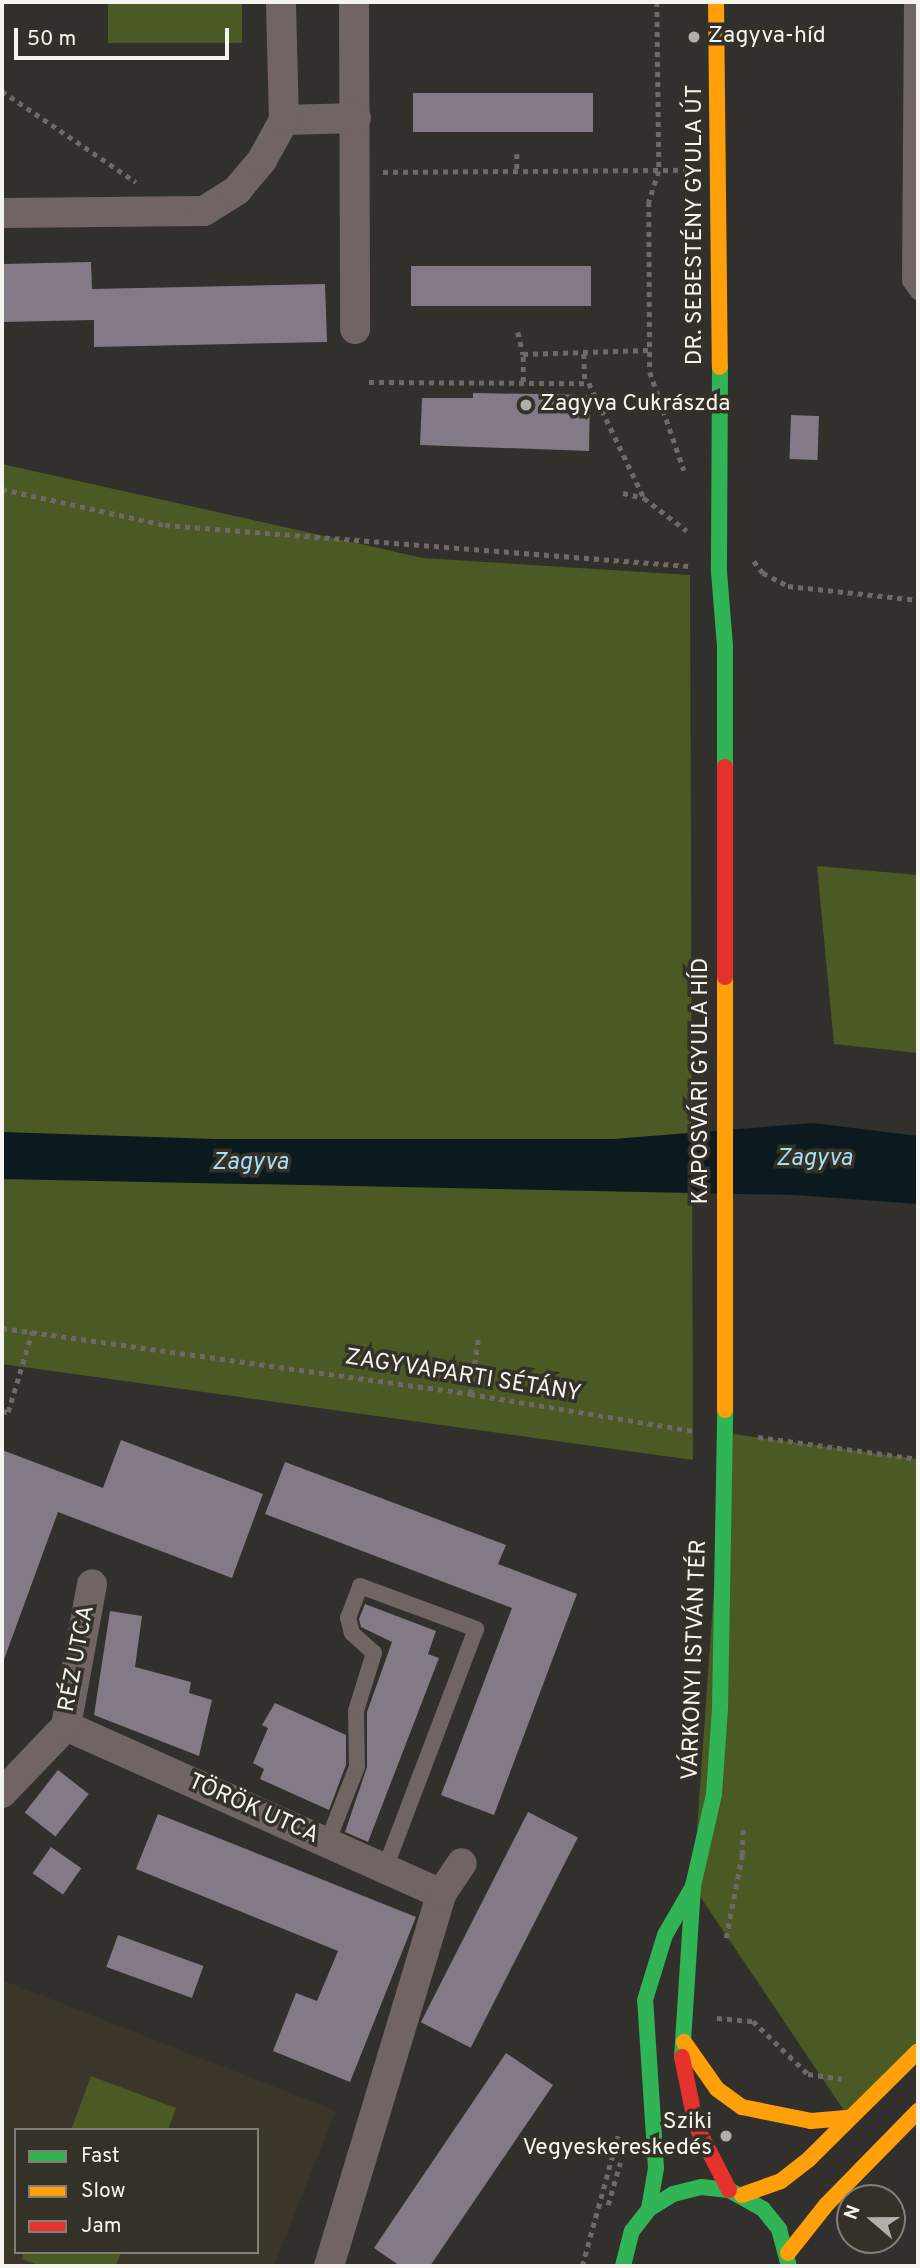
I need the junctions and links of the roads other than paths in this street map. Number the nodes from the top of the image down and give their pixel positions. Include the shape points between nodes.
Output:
1 (281, 2) edge
2 (354, 2) edge
3 (716, 2) edge
4 (912, 2) edge
5 (356, 118) junction
6 (284, 120) junction
7 (2, 213) edge
8 (918, 292) edge
9 (355, 329) dead end
10 (725, 742) joint
11 (725, 1426) joint
12 (92, 1584) dead end
13 (66, 1726) junction
14 (2, 1793) edge
15 (327, 1843) junction
16 (462, 1863) dead end
17 (385, 1869) junction
18 (693, 1886) junction
19 (441, 1894) junction
20 (682, 2039) junction
21 (918, 2051) edge
22 (918, 2111) edge
23 (849, 2118) junction
24 (735, 2193) junction
25 (649, 2209) junction
26 (788, 2260) edge
27 (329, 2266) edge
28 (623, 2266) edge

1 - 6 street
2 - 5 street
3 - 10 street, DR. SEBESTÉNY GYULA ÚT
4 - 8 lane via 909,281
5 - 6 street
5 - 9 street
6 - 7 street via 262,160 237,190 204,211
10 - 11 street, KAPOSVÁRI GYULA HÍD
11 - 18 street, VÁRKONYI ISTVÁN TÉR via 720,1709 714,1794
12 - 13 street, RÉZ UTCA
13 - 14 street, RÉZ UTCA
13 - 15 street, TÖRÖK UTCA
15 - 17 street, TÖRÖK UTCA
15 - 17 lane via 357,1767 356,1711 374,1653 352,1633 348,1618 360,1586 476,1629
16 - 19 street
17 - 19 street, TÖRÖK UTCA
18 - 20 street, VÁRKONYI ISTVÁN TÉR
18 - 25 street, VÁRKONYI ISTVÁN TÉR via 665,1935 645,2000 656,2168
19 - 27 street
20 - 23 street via 717,2089 742,2107 811,2121
20 - 24 street, VÁRKONYI ISTVÁN TÉR via 684,2080 695,2126
21 - 23 street
22 - 26 street via 826,2205
23 - 24 street via 781,2181
24 - 25 street via 701,2187 673,2194
24 - 26 street via 763,2209 779,2229
25 - 28 street via 632,2231

